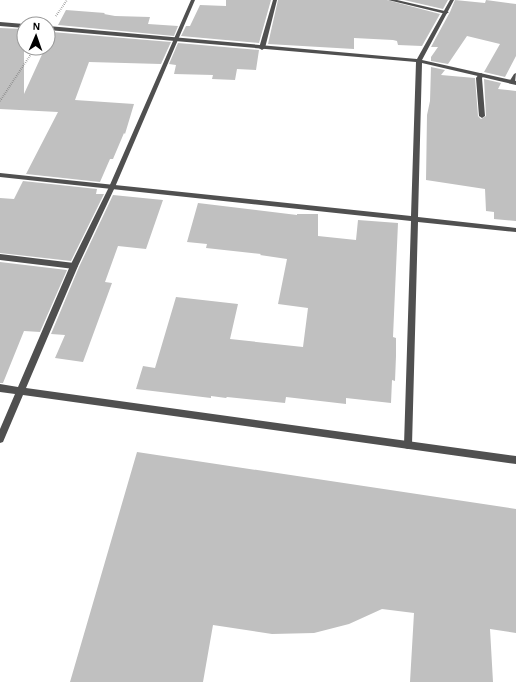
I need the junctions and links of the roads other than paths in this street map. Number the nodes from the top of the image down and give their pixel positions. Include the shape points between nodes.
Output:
1 (193, 0) edge
2 (275, 0) edge
3 (390, 0) edge
4 (452, 0) edge
5 (446, 12) junction
6 (0, 24) edge
7 (16, 25) edge
8 (56, 29) edge
9 (176, 40) junction
10 (262, 48) junction
11 (419, 61) junction
12 (481, 75) junction
13 (516, 75) edge
14 (514, 83) edge
15 (482, 116) dead end
16 (0, 175) edge
17 (112, 187) junction
18 (414, 219) junction
19 (516, 230) edge
20 (0, 257) edge
21 (74, 266) junction
22 (0, 388) edge
23 (21, 390) junction
24 (0, 439) edge
25 (408, 445) junction
26 (516, 460) edge

1 - 9 street
2 - 10 street
3 - 5 street
4 - 5 street
5 - 11 street
6 - 7 street
8 - 9 street
9 - 10 street
9 - 17 street
10 - 11 street
11 - 12 street
11 - 18 street
12 - 14 street
12 - 15 street
13 - 14 street
16 - 17 street
17 - 18 street
17 - 21 street
18 - 19 street
18 - 25 street
20 - 21 street
21 - 23 street
22 - 23 street
23 - 24 street
23 - 25 street
25 - 26 street

